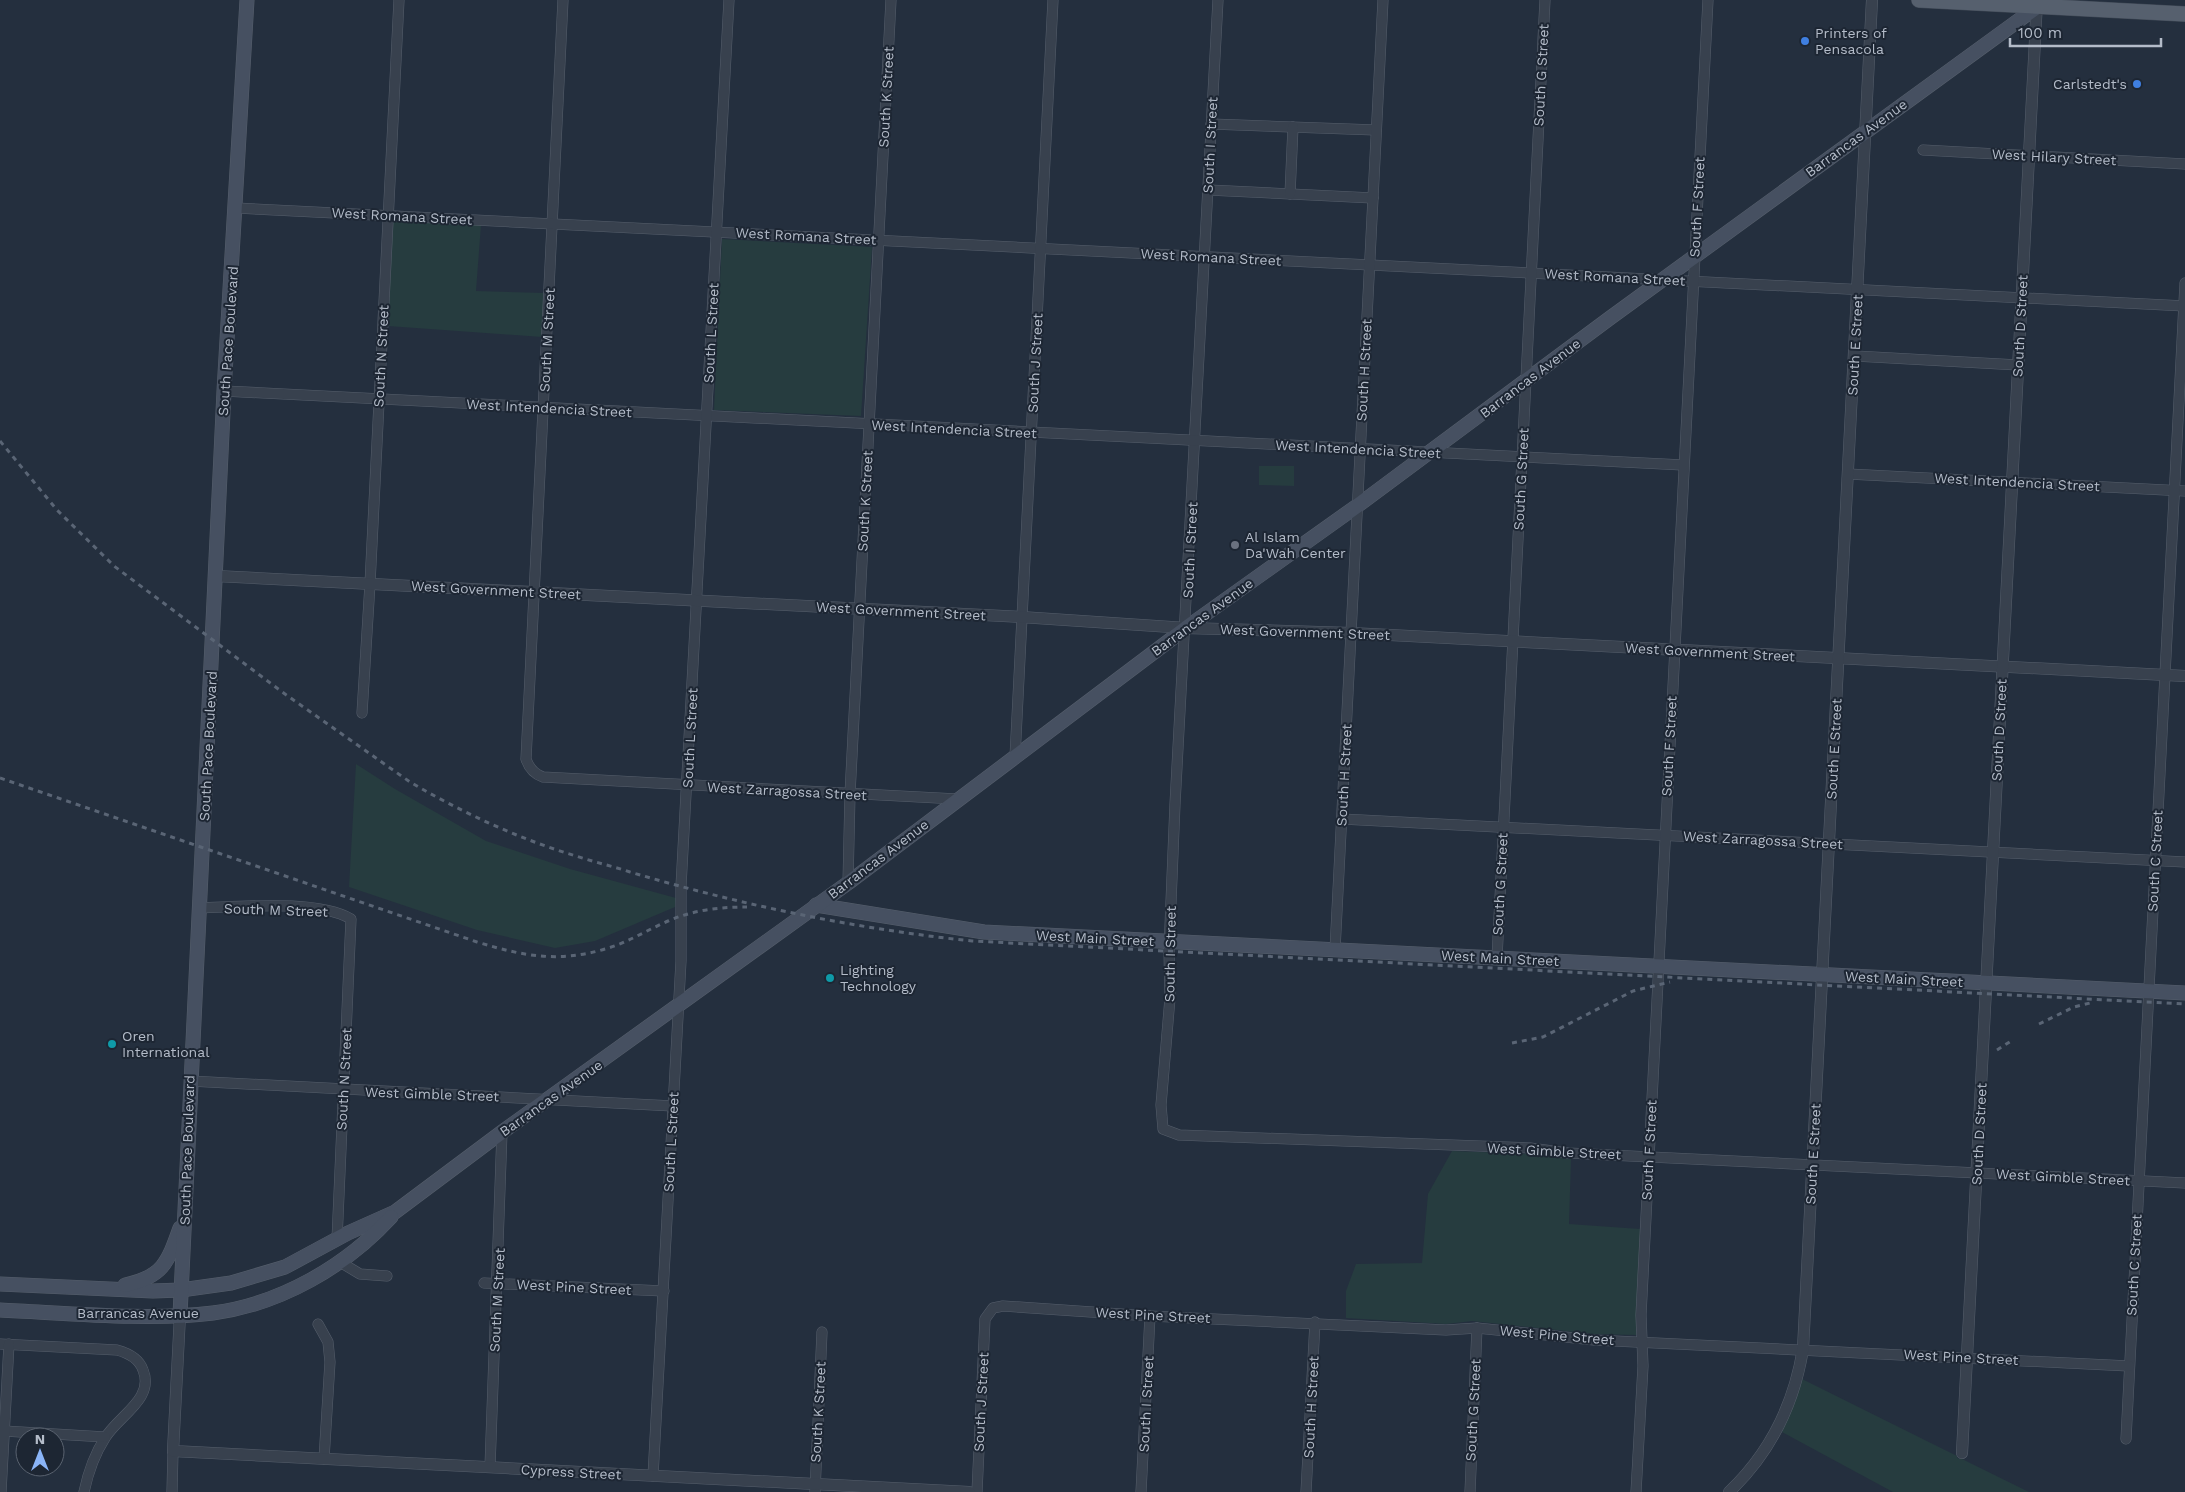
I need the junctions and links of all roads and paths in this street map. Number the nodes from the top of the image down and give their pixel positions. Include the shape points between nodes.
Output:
1 (247, 0) edge
2 (399, 0) edge
3 (563, 0) edge
4 (729, 0) edge
5 (891, 0) edge
6 (1053, 0) edge
7 (1218, 0) edge
8 (1383, 0) edge
9 (1545, 0) edge
10 (1708, 0) edge
11 (1872, 0) edge
12 (1919, 0) edge
13 (2037, 4) edge
14 (2185, 14) edge
15 (1212, 124) junction
16 (1293, 127) junction
17 (1376, 130) junction
18 (1866, 131) junction
19 (1923, 150) dead end
20 (2030, 155) junction
21 (2185, 164) edge
22 (1208, 190) junction
23 (1290, 194) junction
24 (1373, 198) junction
25 (236, 208) junction
26 (388, 215) junction
27 (552, 223) junction
28 (717, 232) junction
29 (878, 240) junction
30 (1040, 248) junction
31 (1205, 256) junction
32 (1694, 257) junction
33 (1369, 264) junction
34 (1531, 272) junction
35 (1664, 279) junction
36 (1693, 281) junction
37 (2185, 283) edge
38 (1858, 289) junction
39 (2022, 298) junction
40 (2184, 306) edge
41 (1854, 356) junction
42 (2018, 365) junction
43 (1526, 381) junction
44 (224, 391) junction
45 (379, 400) junction
46 (544, 408) junction
47 (707, 416) junction
48 (869, 425) junction
49 (1031, 433) junction
50 (1195, 441) junction
51 (1360, 449) junction
52 (1429, 453) junction
53 (1522, 457) junction
54 (1684, 465) junction
55 (1848, 474) junction
56 (2012, 482) junction
57 (2180, 491) edge
58 (1357, 506) junction
59 (216, 576) junction
60 (370, 584) junction
61 (533, 592) junction
62 (697, 601) junction
63 (860, 609) junction
64 (1021, 618) junction
65 (1186, 628) junction
66 (1351, 633) junction
67 (1512, 642) junction
68 (1674, 650) junction
69 (1839, 658) junction
70 (2002, 667) junction
71 (2164, 675) junction
72 (2185, 676) edge
73 (362, 713) dead end
74 (1016, 757) junction
75 (530, 768) joint
76 (688, 786) junction
77 (850, 794) junction
78 (957, 799) junction
79 (1342, 819) junction
80 (1503, 827) junction
81 (1665, 835) junction
82 (1830, 843) junction
83 (1993, 852) junction
84 (2155, 860) junction
85 (2185, 862) edge
86 (848, 883) junction
87 (816, 906) junction
88 (200, 908) junction
89 (352, 919) joint
90 (1170, 942) junction
91 (1335, 950) junction
92 (1496, 958) junction
93 (1658, 966) junction
94 (1822, 976) junction
95 (1986, 984) junction
96 (2148, 992) junction
97 (2185, 994) edge
98 (678, 1006) junction
99 (190, 1081) junction
100 (344, 1090) junction
101 (550, 1098) junction
102 (673, 1106) junction
103 (1163, 1129) joint
104 (502, 1132) junction
105 (1649, 1156) junction
106 (1813, 1164) junction
107 (1977, 1173) junction
108 (2138, 1181) junction
109 (2185, 1183) edge
110 (395, 1212) junction
111 (185, 1215) junction
112 (337, 1240) junction
113 (340, 1262) junction
114 (387, 1276) dead end
115 (484, 1283) dead end
116 (497, 1283) junction
117 (0, 1284) edge
118 (102, 1290) junction
119 (181, 1290) junction
120 (664, 1291) junction
121 (0, 1310) edge
122 (987, 1313) joint
123 (180, 1315) junction
124 (1150, 1316) junction
125 (1315, 1322) junction
126 (318, 1324) dead end
127 (1477, 1328) junction
128 (822, 1332) dead end
129 (1641, 1341) junction
130 (4, 1344) edge
131 (1803, 1349) junction
132 (1967, 1357) junction
133 (2129, 1366) junction
134 (4, 1431) junction
135 (105, 1437) junction
136 (2126, 1439) dead end
137 (173, 1451) junction
138 (1962, 1453) dead end
139 (324, 1459) junction
140 (490, 1467) junction
141 (653, 1476) junction
142 (815, 1488) edge
143 (1, 1492) edge
144 (84, 1492) edge
145 (172, 1492) edge
146 (969, 1492) edge
147 (977, 1492) edge
148 (1142, 1492) edge
149 (1306, 1492) edge
150 (1470, 1492) edge
151 (1636, 1492) edge
152 (1729, 1492) edge

1 - 25 main road, South Pace Boulevard
2 - 26 street, South N Street
3 - 27 street, South M Street
4 - 28 street, South L Street
5 - 29 street, South K Street
6 - 30 street, South J Street
7 - 15 street, South I Street
8 - 17 street, South H Street
9 - 34 street, South G Street
10 - 32 street, South F Street
11 - 18 street, South E Street
12 - 13 main road
13 - 14 main road
13 - 18 main road, Barrancas Avenue
13 - 20 street, South D Street
15 - 16 street
15 - 22 street, South I Street
16 - 17 street
16 - 23 street
17 - 24 street, South H Street
18 - 32 main road, Barrancas Avenue
18 - 38 street, South E Street
19 - 20 street, West Hilary Street
20 - 21 street, West Hilary Street
20 - 39 street, South D Street
22 - 23 street
22 - 31 street, South I Street
23 - 24 street
24 - 33 street, South H Street
25 - 26 street, West Romana Street
25 - 44 main road, South Pace Boulevard
26 - 27 street, West Romana Street
26 - 45 street, South N Street
27 - 28 street, West Romana Street
27 - 46 street, South M Street
28 - 29 street, West Romana Street
28 - 47 street, South L Street
29 - 30 street, West Romana Street
29 - 48 street, South K Street
30 - 31 street, West Romana Street
30 - 49 street, South J Street
31 - 33 street, West Romana Street
31 - 50 street, South I Street
32 - 35 main road, Barrancas Avenue
32 - 36 street, South F Street
33 - 34 street, West Romana Street
33 - 51 street, South H Street
34 - 35 street, West Romana Street
34 - 43 street, South G Street
35 - 36 street, West Romana Street
35 - 43 main road, Barrancas Avenue
36 - 38 street, West Romana Street
36 - 54 street, South F Street
37 - 40 street, South C Street
38 - 39 street, West Romana Street
38 - 41 street, South E Street
39 - 40 street, West Romana Street
39 - 42 street, South D Street
40 - 57 street, South C Street
41 - 42 street
41 - 55 street, South E Street
42 - 56 street, South D Street
43 - 52 main road, Barrancas Avenue
43 - 53 street, South G Street
44 - 45 street, West Intendencia Street
44 - 59 main road, South Pace Boulevard
45 - 46 street, West Intendencia Street
45 - 60 street, South N Street
46 - 47 street, West Intendencia Street
46 - 61 street, South M Street
47 - 48 street, West Intendencia Street
47 - 62 street, South L Street
48 - 49 street, West Intendencia Street
48 - 63 street, South K Street
49 - 50 street, West Intendencia Street
49 - 64 street, South J Street
50 - 51 street, West Intendencia Street
50 - 65 street, South I Street
51 - 52 street, West Intendencia Street
51 - 58 street, South H Street
52 - 53 street, West Intendencia Street
52 - 58 main road, Barrancas Avenue
53 - 54 street, West Intendencia Street
53 - 67 street, South G Street
54 - 68 street, South F Street
55 - 56 street, West Intendencia Street
55 - 69 street, South E Street
56 - 57 street, West Intendencia Street
56 - 70 street, South D Street
57 - 71 street, South C Street
58 - 65 main road, Barrancas Avenue
58 - 66 street, South H Street
59 - 60 street, West Government Street
59 - 88 main road, South Pace Boulevard
60 - 61 street, West Government Street
60 - 73 street, South N Street
61 - 62 street, West Government Street
61 - 75 street, South M Street via 526,759
62 - 63 street, West Government Street
62 - 76 street, South L Street
63 - 64 street, West Government Street
63 - 77 street, South K Street
64 - 65 street, West Government Street
64 - 74 street, South J Street
65 - 66 street, West Government Street
65 - 74 main road, Barrancas Avenue
65 - 90 street, South I Street
66 - 67 street, West Government Street
66 - 79 street, South H Street
67 - 68 street, West Government Street
67 - 80 street, South G Street
68 - 69 street, West Government Street
68 - 81 street, South F Street
69 - 70 street, West Government Street
69 - 82 street, South E Street
70 - 71 street, West Government Street
70 - 83 street, South D Street
71 - 72 street, West Government Street
71 - 84 street, South C Street
74 - 78 main road, Barrancas Avenue
75 - 76 street, West Zarragossa Street via 544,777
76 - 77 street, West Zarragossa Street
76 - 98 street, South L Street
77 - 78 street, West Zarragossa Street
77 - 86 street, South K Street
78 - 86 main road, Barrancas Avenue
79 - 80 street, West Zarragossa Street
79 - 91 street, South H Street
80 - 81 street, West Zarragossa Street
80 - 92 street, South G Street
81 - 82 street, West Zarragossa Street
81 - 93 street, South F Street
82 - 83 street, West Zarragossa Street
82 - 94 street, South E Street
83 - 84 street, West Zarragossa Street
83 - 95 street, South D Street
84 - 85 street, West Zarragossa Street
84 - 96 street, South C Street
86 - 87 main road, Barrancas Avenue
87 - 90 main road, West Main Street via 966,930
87 - 98 main road, Barrancas Avenue
88 - 89 street, South M Street via 306,908 331,911
88 - 99 main road, South Pace Boulevard
89 - 100 street, South N Street
90 - 91 main road, West Main Street
90 - 103 street, South I Street via 1170,998 1161,1105
91 - 92 main road, West Main Street
92 - 93 main road, West Main Street
93 - 94 main road, West Main Street
93 - 105 street, South F Street
94 - 95 main road, West Main Street
94 - 106 street, South E Street
95 - 96 main road, West Main Street
95 - 107 street, South D Street
96 - 97 main road, West Main Street
96 - 108 street, South C Street
98 - 101 main road, Barrancas Avenue
98 - 102 street, South L Street
99 - 100 street, West Gimble Street
99 - 111 main road, South Pace Boulevard
100 - 101 street, West Gimble Street
100 - 112 street, South N Street
101 - 102 street, West Gimble Street
101 - 104 main road, Barrancas Avenue
102 - 120 street, South L Street
103 - 105 street, West Gimble Street via 1178,1135 1530,1148
104 - 110 main road, Barrancas Avenue
104 - 116 street, South M Street
105 - 106 street, West Gimble Street
105 - 129 street, South F Street
106 - 107 street, West Gimble Street
106 - 131 street, South E Street
107 - 108 street, West Gimble Street
107 - 132 street, South D Street
108 - 109 street, West Gimble Street
108 - 133 street, South C Street
110 - 112 main road, Barrancas Avenue
110 - 113 main road, Barrancas Avenue via 371,1238
111 - 118 main road via 162,1268 143,1281
111 - 119 main road, South Pace Boulevard
112 - 119 main road, Barrancas Avenue via 285,1267 231,1284
113 - 114 street via 360,1274
113 - 123 main road, Barrancas Avenue via 308,1281 254,1303 214,1313
115 - 116 street, West Pine Street
116 - 120 street, West Pine Street
116 - 140 street, South M Street
117 - 118 main road, Barrancas Avenue
118 - 119 main road, Barrancas Avenue
119 - 123 main road, South Pace Boulevard
120 - 141 street, South L Street
121 - 123 main road, Barrancas Avenue
122 - 124 street, West Pine Street via 993,1308 1014,1305
122 - 147 street, South J Street
123 - 137 street, South Pace Boulevard
124 - 125 street, West Pine Street
124 - 148 street, South I Street
125 - 127 street, West Pine Street via 1446,1330
125 - 149 street, South H Street
126 - 139 street via 328,1342 330,1362
127 - 129 street, West Pine Street via 1594,1340
127 - 150 street, South G Street
128 - 142 street, South K Street
129 - 131 street, West Pine Street
129 - 151 street, South F Street via 1643,1366
130 - 134 street
130 - 135 street via 117,1350 141,1364 146,1384 143,1396
131 - 132 street, West Pine Street
131 - 152 street, South E Street via 1794,1392 1785,1415 1770,1442
132 - 133 street, West Pine Street
132 - 138 street, South D Street
133 - 136 street, South C Street
134 - 135 street
134 - 143 street
135 - 144 street via 87,1477
137 - 139 street, Cypress Street
137 - 145 street, South Pace Boulevard
139 - 140 street, Cypress Street
140 - 141 street, Cypress Street
141 - 142 street, Cypress Street
142 - 146 street, Cypress Street

